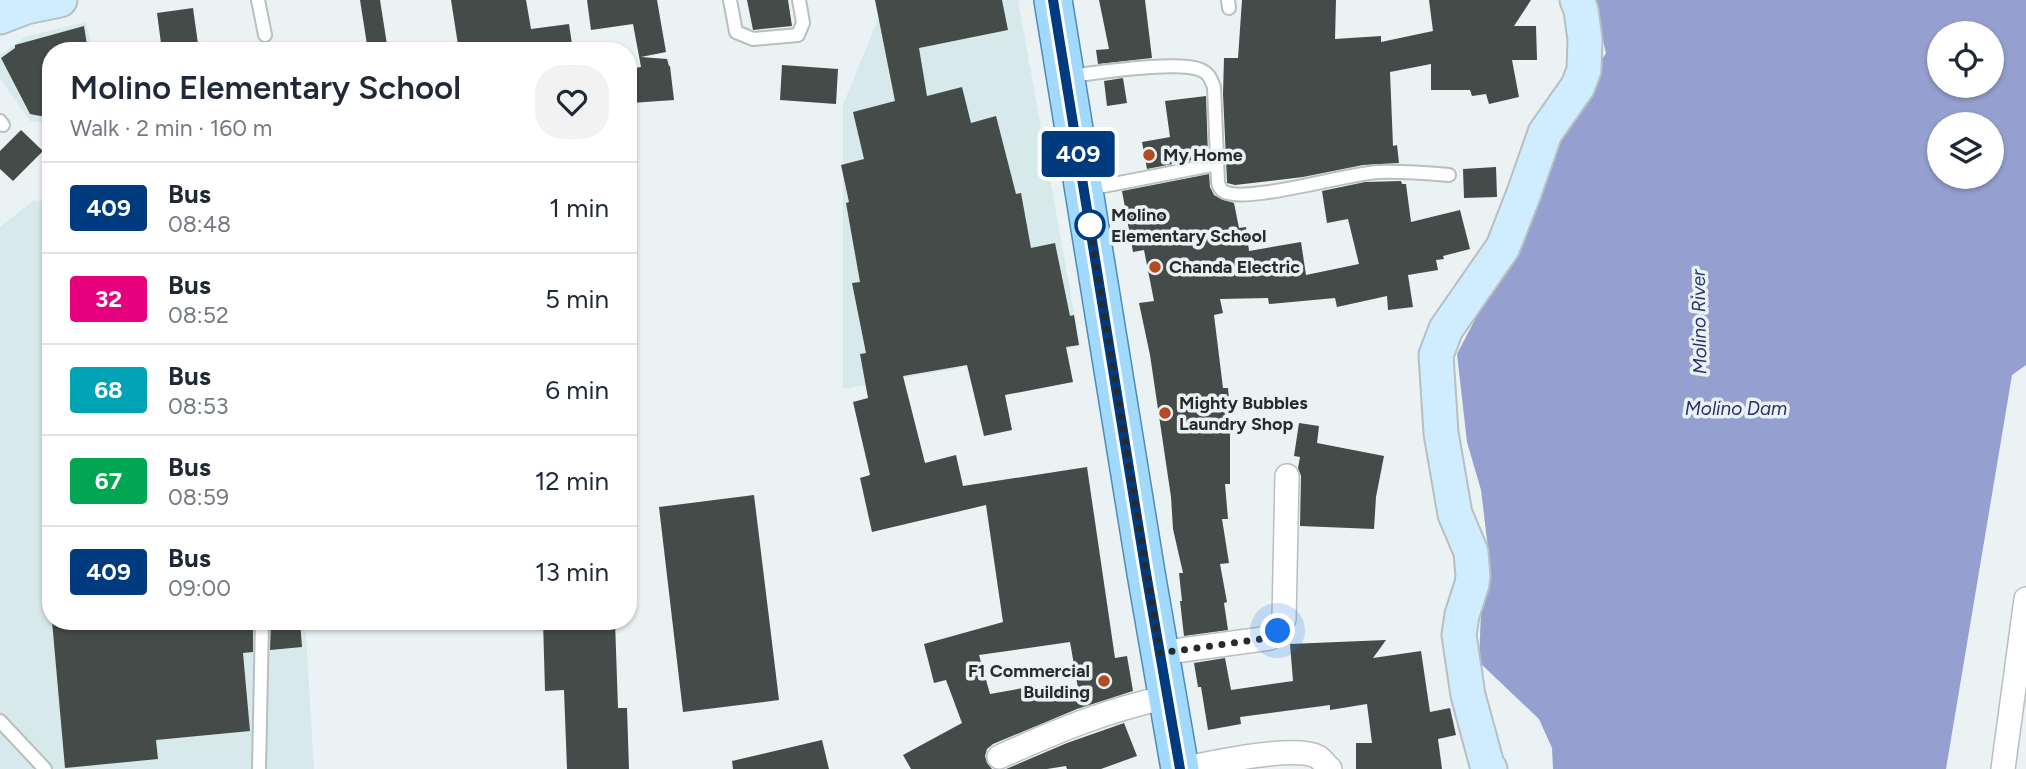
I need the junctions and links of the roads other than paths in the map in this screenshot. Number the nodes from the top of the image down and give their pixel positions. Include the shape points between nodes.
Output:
1 (60, 0) edge
2 (258, 0) edge
3 (730, 0) edge
4 (799, 0) edge
5 (1054, 0) edge
6 (1577, 0) edge
7 (17, 8) edge
8 (265, 35) dead end
9 (1066, 77) junction
10 (1217, 164) junction
11 (1449, 175) dead end
12 (1084, 190) junction
13 (1287, 476) dead end
14 (2026, 599) edge
15 (262, 630) edge
16 (1160, 653) junction
17 (1168, 697) junction
18 (0, 721) edge
19 (999, 757) dead end
20 (45, 769) edge
21 (259, 769) edge
22 (1180, 769) edge
23 (1330, 769) edge
24 (1490, 769) edge
25 (2003, 769) edge

1 - 7 street
2 - 8 lane
3 - 4 lane via 736,32 753,39 798,35 803,23
5 - 9 main road
6 - 24 street via 1585,39 1578,86 1545,133 1503,247 1446,329 1436,355 1441,433 1455,514 1471,552 1473,576 1459,635 1472,715
9 - 10 lane via 1158,67 1200,69 1209,74 1214,87
9 - 12 main road
10 - 11 lane via 1220,188 1236,194 1376,172
10 - 12 lane
12 - 16 main road
13 - 16 street via 1284,619 1278,631 1269,638
14 - 25 street
15 - 21 lane
16 - 17 main road
17 - 19 street via 1072,724
17 - 22 main road
18 - 20 lane
22 - 23 street via 1287,753 1318,757

